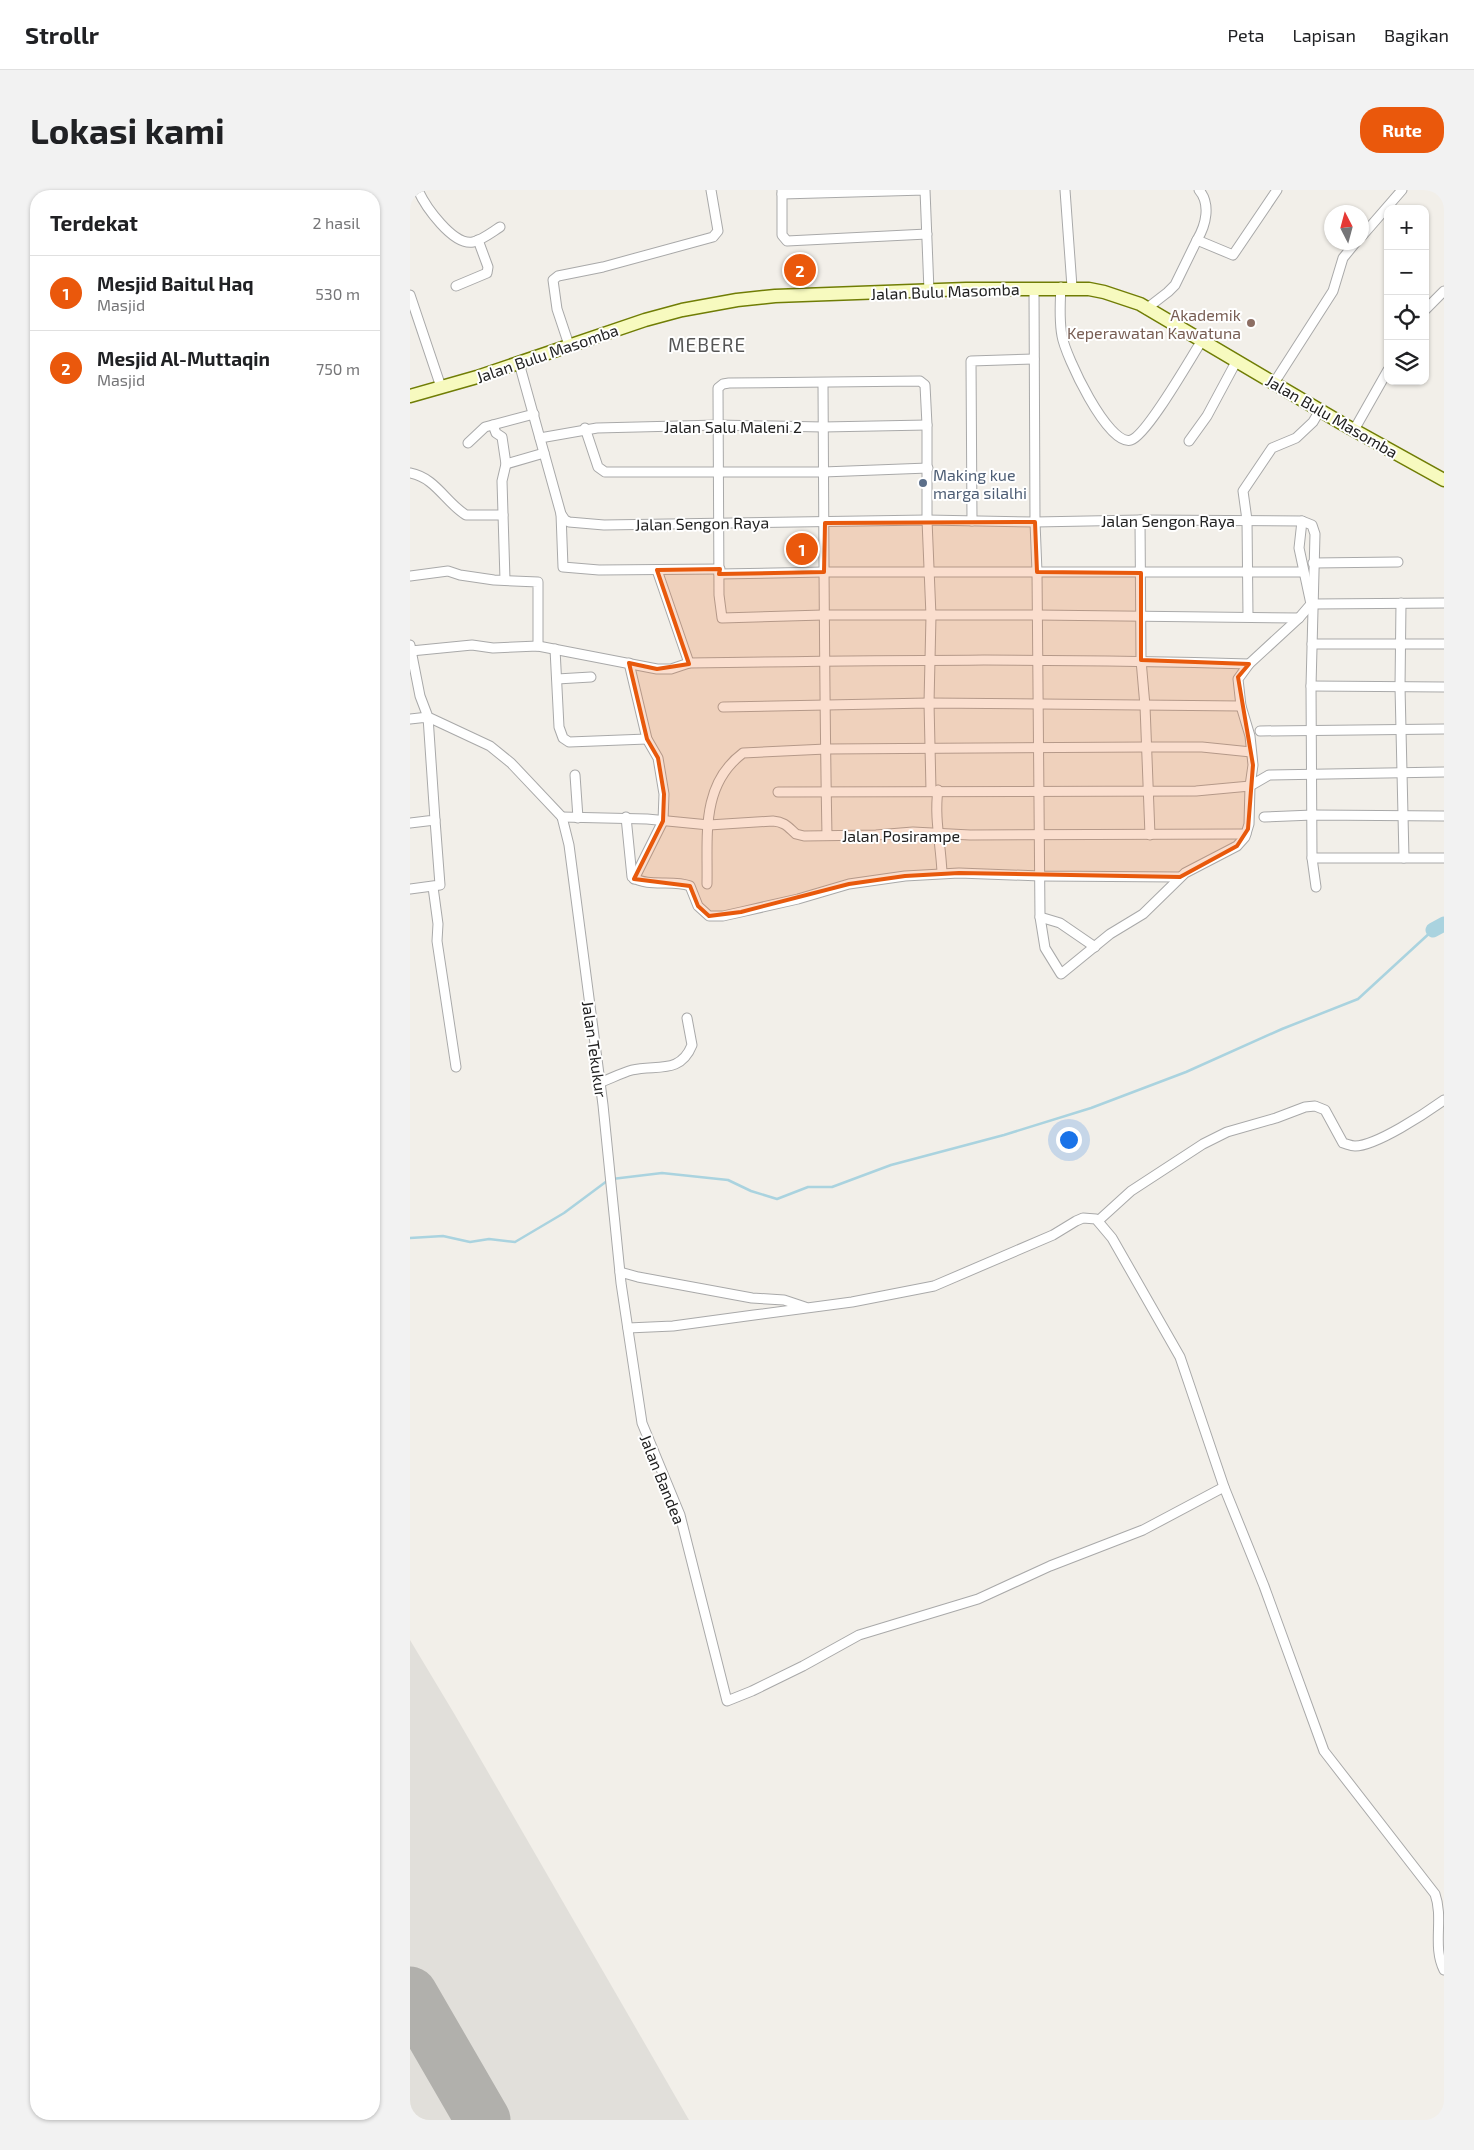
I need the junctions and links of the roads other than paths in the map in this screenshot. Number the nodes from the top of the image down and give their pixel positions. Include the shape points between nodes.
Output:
1 (418, 190) edge
2 (711, 190) edge
3 (1065, 190) edge
4 (1200, 190) edge
5 (1277, 190) edge
6 (1402, 190) edge
7 (782, 192) edge
8 (500, 227) dead end
9 (1369, 228) edge
10 (927, 234) junction
11 (478, 240) junction
12 (1197, 240) junction
13 (1350, 250) edge
14 (456, 286) dead end
15 (1066, 287) junction
16 (1034, 288) junction
17 (929, 291) junction
18 (1444, 291) edge
19 (410, 295) edge
20 (1429, 306) edge
21 (1146, 308) junction
22 (1201, 342) junction
23 (569, 346) junction
24 (1034, 359) junction
25 (1236, 362) junction
26 (519, 363) junction
27 (1384, 377) edge
28 (823, 384) junction
29 (1274, 384) junction
30 (441, 387) junction
31 (410, 396) edge
32 (1320, 410) junction
33 (534, 414) junction
34 (493, 425) junction
35 (718, 425) junction
36 (927, 425) junction
37 (823, 427) junction
38 (585, 428) junction
39 (1354, 430) junction
40 (540, 438) junction
41 (1189, 441) dead end
42 (468, 443) dead end
43 (544, 453) junction
44 (506, 464) junction
45 (928, 468) junction
46 (719, 472) junction
47 (823, 472) junction
48 (410, 473) edge
49 (1444, 480) edge
50 (561, 514) junction
51 (503, 515) junction
52 (927, 520) junction
53 (1140, 520) junction
54 (1247, 520) junction
55 (972, 521) junction
56 (1302, 521) junction
57 (1035, 522) junction
58 (825, 523) junction
59 (719, 524) junction
60 (1398, 562) dead end
61 (1313, 563) junction
62 (657, 570) junction
63 (719, 572) junction
64 (824, 572) junction
65 (928, 572) junction
66 (1037, 572) junction
67 (1302, 572) junction
68 (1141, 573) junction
69 (1248, 573) junction
70 (410, 576) edge
71 (505, 580) junction
72 (1402, 603) junction
73 (1444, 603) edge
74 (1314, 604) junction
75 (823, 615) junction
76 (1037, 615) junction
77 (931, 616) junction
78 (1141, 616) junction
79 (1248, 616) junction
80 (1298, 618) junction
81 (1312, 644) junction
82 (1401, 644) junction
83 (1444, 644) edge
84 (538, 646) junction
85 (411, 648) edge
86 (555, 649) junction
87 (1038, 659) junction
88 (930, 660) junction
89 (1141, 660) junction
90 (825, 661) junction
91 (629, 663) junction
92 (689, 664) junction
93 (1249, 664) junction
94 (591, 677) dead end
95 (557, 679) junction
96 (1311, 686) junction
97 (1400, 687) junction
98 (1444, 687) edge
99 (929, 703) junction
100 (1038, 703) junction
101 (826, 704) junction
102 (1145, 706) junction
103 (1241, 706) junction
104 (723, 707) dead end
105 (428, 716) junction
106 (410, 719) edge
107 (1402, 729) junction
108 (1444, 729) edge
109 (1311, 730) junction
110 (1260, 731) dead end
111 (647, 739) junction
112 (1147, 747) junction
113 (931, 748) junction
114 (1039, 748) junction
115 (826, 749) junction
116 (1251, 752) junction
117 (1444, 772) edge
118 (1402, 773) junction
119 (1313, 774) junction
120 (575, 775) dead end
121 (1250, 786) junction
122 (935, 790) junction
123 (826, 791) junction
124 (778, 792) dead end
125 (1038, 792) junction
126 (1148, 792) junction
127 (1313, 815) junction
128 (1403, 816) junction
129 (1444, 816) edge
130 (562, 817) junction
131 (626, 817) junction
132 (1264, 817) dead end
133 (578, 818) junction
134 (436, 820) junction
135 (663, 821) junction
136 (410, 823) edge
137 (708, 825) junction
138 (939, 832) junction
139 (1246, 834) junction
140 (827, 835) junction
141 (1040, 835) junction
142 (1150, 835) junction
143 (1312, 858) junction
144 (1404, 858) junction
145 (1444, 858) edge
146 (942, 873) junction
147 (1040, 876) junction
148 (1180, 877) junction
149 (634, 879) junction
150 (707, 884) dead end
151 (433, 887) junction
152 (1316, 887) dead end
153 (410, 890) edge
154 (1040, 917) junction
155 (1095, 947) junction
156 (686, 1018) dead end
157 (456, 1067) dead end
158 (599, 1083) junction
159 (1444, 1100) edge
160 (1098, 1221) junction
161 (620, 1272) junction
162 (621, 1283) joint
163 (807, 1308) junction
164 (628, 1328) junction
165 (1224, 1487) junction
166 (1444, 1970) edge

1 - 11 street via 435,216 456,237 466,242
2 - 23 street via 718,231 713,237 558,276 553,280 557,309
3 - 15 street
4 - 12 street via 1207,210
5 - 12 street via 1233,255
6 - 9 street
7 - 10 street via 925,190
7 - 10 street via 782,235 785,240
8 - 11 street
10 - 17 street
11 - 14 street via 488,267 486,273
12 - 21 street via 1175,285
13 - 29 street via 1343,258 1334,291
15 - 16 street, Jalan Bulu Masomba
15 - 21 street, Jalan Bulu Masomba via 1104,292
15 - 22 street via 1062,337 1073,368 1103,421 1124,440 1135,437 1158,412
16 - 17 street, Jalan Bulu Masomba
16 - 24 street
17 - 23 street, Jalan Bulu Masomba via 737,300 645,320
18 - 20 street
19 - 30 street
21 - 22 street, Jalan Bulu Masomba
22 - 25 street, Jalan Bulu Masomba
23 - 26 street, Jalan Bulu Masomba
24 - 55 street via 970,361
24 - 57 street
25 - 29 street, Jalan Bulu Masomba
25 - 41 street via 1207,416
26 - 30 street, Jalan Bulu Masomba
26 - 33 street
27 - 39 street
28 - 35 street via 723,384 718,388
28 - 36 street via 920,381 925,385
28 - 37 street
29 - 32 street, Jalan Bulu Masomba
30 - 31 street, Jalan Bulu Masomba
32 - 39 street, Jalan Bulu Masomba
32 - 54 street via 1296,438 1272,448 1249,481 1243,491
33 - 34 street
33 - 40 street
34 - 42 street via 480,429
34 - 44 street via 502,437
35 - 37 street, Jalan Salu Maleni 2
35 - 38 street, Jalan Salu Maleni 2
35 - 46 street
36 - 37 street, Jalan Salu Maleni 2
36 - 45 street
37 - 47 street
38 - 40 street, Jalan Salu Maleni 2
38 - 46 street via 602,471
39 - 49 street, Jalan Bulu Masomba
40 - 43 street
43 - 44 street
43 - 50 street
44 - 51 street via 502,481
45 - 47 street
45 - 52 street
46 - 47 street
46 - 59 street
47 - 58 street
48 - 51 street via 426,478 466,514
50 - 59 street, Jalan Sengon Raya via 568,522 582,525
50 - 62 street via 562,567
51 - 71 street
52 - 55 street, Jalan Sengon Raya
52 - 58 street, Jalan Sengon Raya
52 - 65 street
53 - 54 street, Jalan Sengon Raya
53 - 57 street, Jalan Sengon Raya
53 - 68 street
54 - 56 street, Jalan Sengon Raya
54 - 69 street
55 - 57 street, Jalan Sengon Raya
56 - 61 street via 1314,529
56 - 67 street via 1299,548
57 - 66 street
58 - 59 street, Jalan Sengon Raya
58 - 64 street
59 - 63 street
60 - 61 street
61 - 74 street
62 - 63 street
62 - 92 street
63 - 64 street
63 - 75 street via 719,612 722,618
64 - 65 street
64 - 75 street
65 - 66 street
65 - 77 street
66 - 68 street
66 - 76 street
67 - 69 street
67 - 80 street via 1311,600
68 - 69 street
68 - 78 street
69 - 79 street
70 - 71 street via 448,571
71 - 84 street via 538,582
72 - 73 street
72 - 74 street
72 - 82 street
74 - 81 street
75 - 77 street
75 - 90 street
76 - 77 street
76 - 78 street
76 - 87 street
77 - 88 street
78 - 79 street
78 - 89 street
79 - 80 street
80 - 93 street
81 - 82 street
81 - 96 street
82 - 83 street
82 - 97 street
84 - 85 street
84 - 86 street
85 - 105 street via 420,696
86 - 91 street
86 - 95 street
87 - 88 street
87 - 89 street
87 - 100 street
88 - 90 street
88 - 99 street
89 - 93 street
89 - 102 street
90 - 92 street
90 - 101 street
91 - 92 street via 657,669
91 - 111 street
93 - 103 street via 1238,679
94 - 95 street
95 - 111 street via 559,728 565,740
96 - 97 street
96 - 109 street
97 - 98 street
97 - 107 street
99 - 100 street
99 - 101 street
99 - 113 street
100 - 102 street
100 - 114 street
101 - 104 street
101 - 115 street
102 - 103 street
102 - 112 street
103 - 116 street
105 - 106 street
105 - 130 street via 490,746 511,763
105 - 134 street
107 - 108 street
107 - 109 street
107 - 118 street
109 - 110 street
109 - 119 street
111 - 135 street via 658,758 664,794
112 - 114 street
112 - 116 street via 1202,747
112 - 126 street
113 - 114 street
113 - 115 street
113 - 122 street
114 - 125 street
115 - 123 street
115 - 137 street via 743,753 724,771 716,785
116 - 121 street
117 - 118 street
118 - 119 street
118 - 128 street
119 - 121 street via 1270,775
119 - 127 street
120 - 133 street
121 - 126 street
121 - 139 street via 1251,807
122 - 123 street
122 - 125 street
122 - 138 street
123 - 124 street
123 - 140 street
125 - 126 street
125 - 141 street
126 - 142 street
127 - 128 street
127 - 132 street
127 - 143 street
128 - 129 street
128 - 144 street
130 - 133 street, Jalan Posirampe
130 - 158 street, Jalan Tekukur via 569,845
131 - 133 street, Jalan Posirampe
131 - 135 street, Jalan Posirampe
131 - 149 street
134 - 136 street
134 - 151 street via 440,883
135 - 137 street, Jalan Posirampe
135 - 149 street
137 - 140 street, Jalan Posirampe via 773,821 788,826 798,835
137 - 150 street
138 - 140 street, Jalan Posirampe
138 - 141 street, Jalan Posirampe
138 - 146 street
139 - 142 street, Jalan Posirampe
139 - 148 street via 1237,846
141 - 142 street, Jalan Posirampe
141 - 147 street
143 - 144 street
143 - 152 street
144 - 145 street
146 - 147 street
146 - 149 street via 862,881 798,899 715,916 706,914 698,906 690,886
147 - 148 street
147 - 154 street
148 - 155 street via 1142,914
151 - 153 street
151 - 157 street via 437,941
154 - 155 street via 1060,923
154 - 155 street via 1045,948 1061,974
156 - 158 street via 692,1045 685,1058 669,1067 633,1070
158 - 161 street, Jalan Tekukur
159 - 160 street via 1422,1116 1368,1143 1354,1146 1343,1143 1325,1110 1315,1106 1227,1132 1132,1191
160 - 163 street via 1090,1217 1076,1221 1053,1236 934,1286
160 - 165 street via 1112,1238 1180,1357
161 - 162 street, Jalan Tekukur
161 - 163 street via 752,1298 784,1300
162 - 164 street, Jalan Bandea
163 - 164 street via 673,1326
164 - 165 street, Jalan Bandea via 644,1429 680,1515 727,1701 803,1666 859,1635 978,1598 1143,1530
165 - 166 street via 1325,1754 1435,1894 1439,1921 1438,1954

